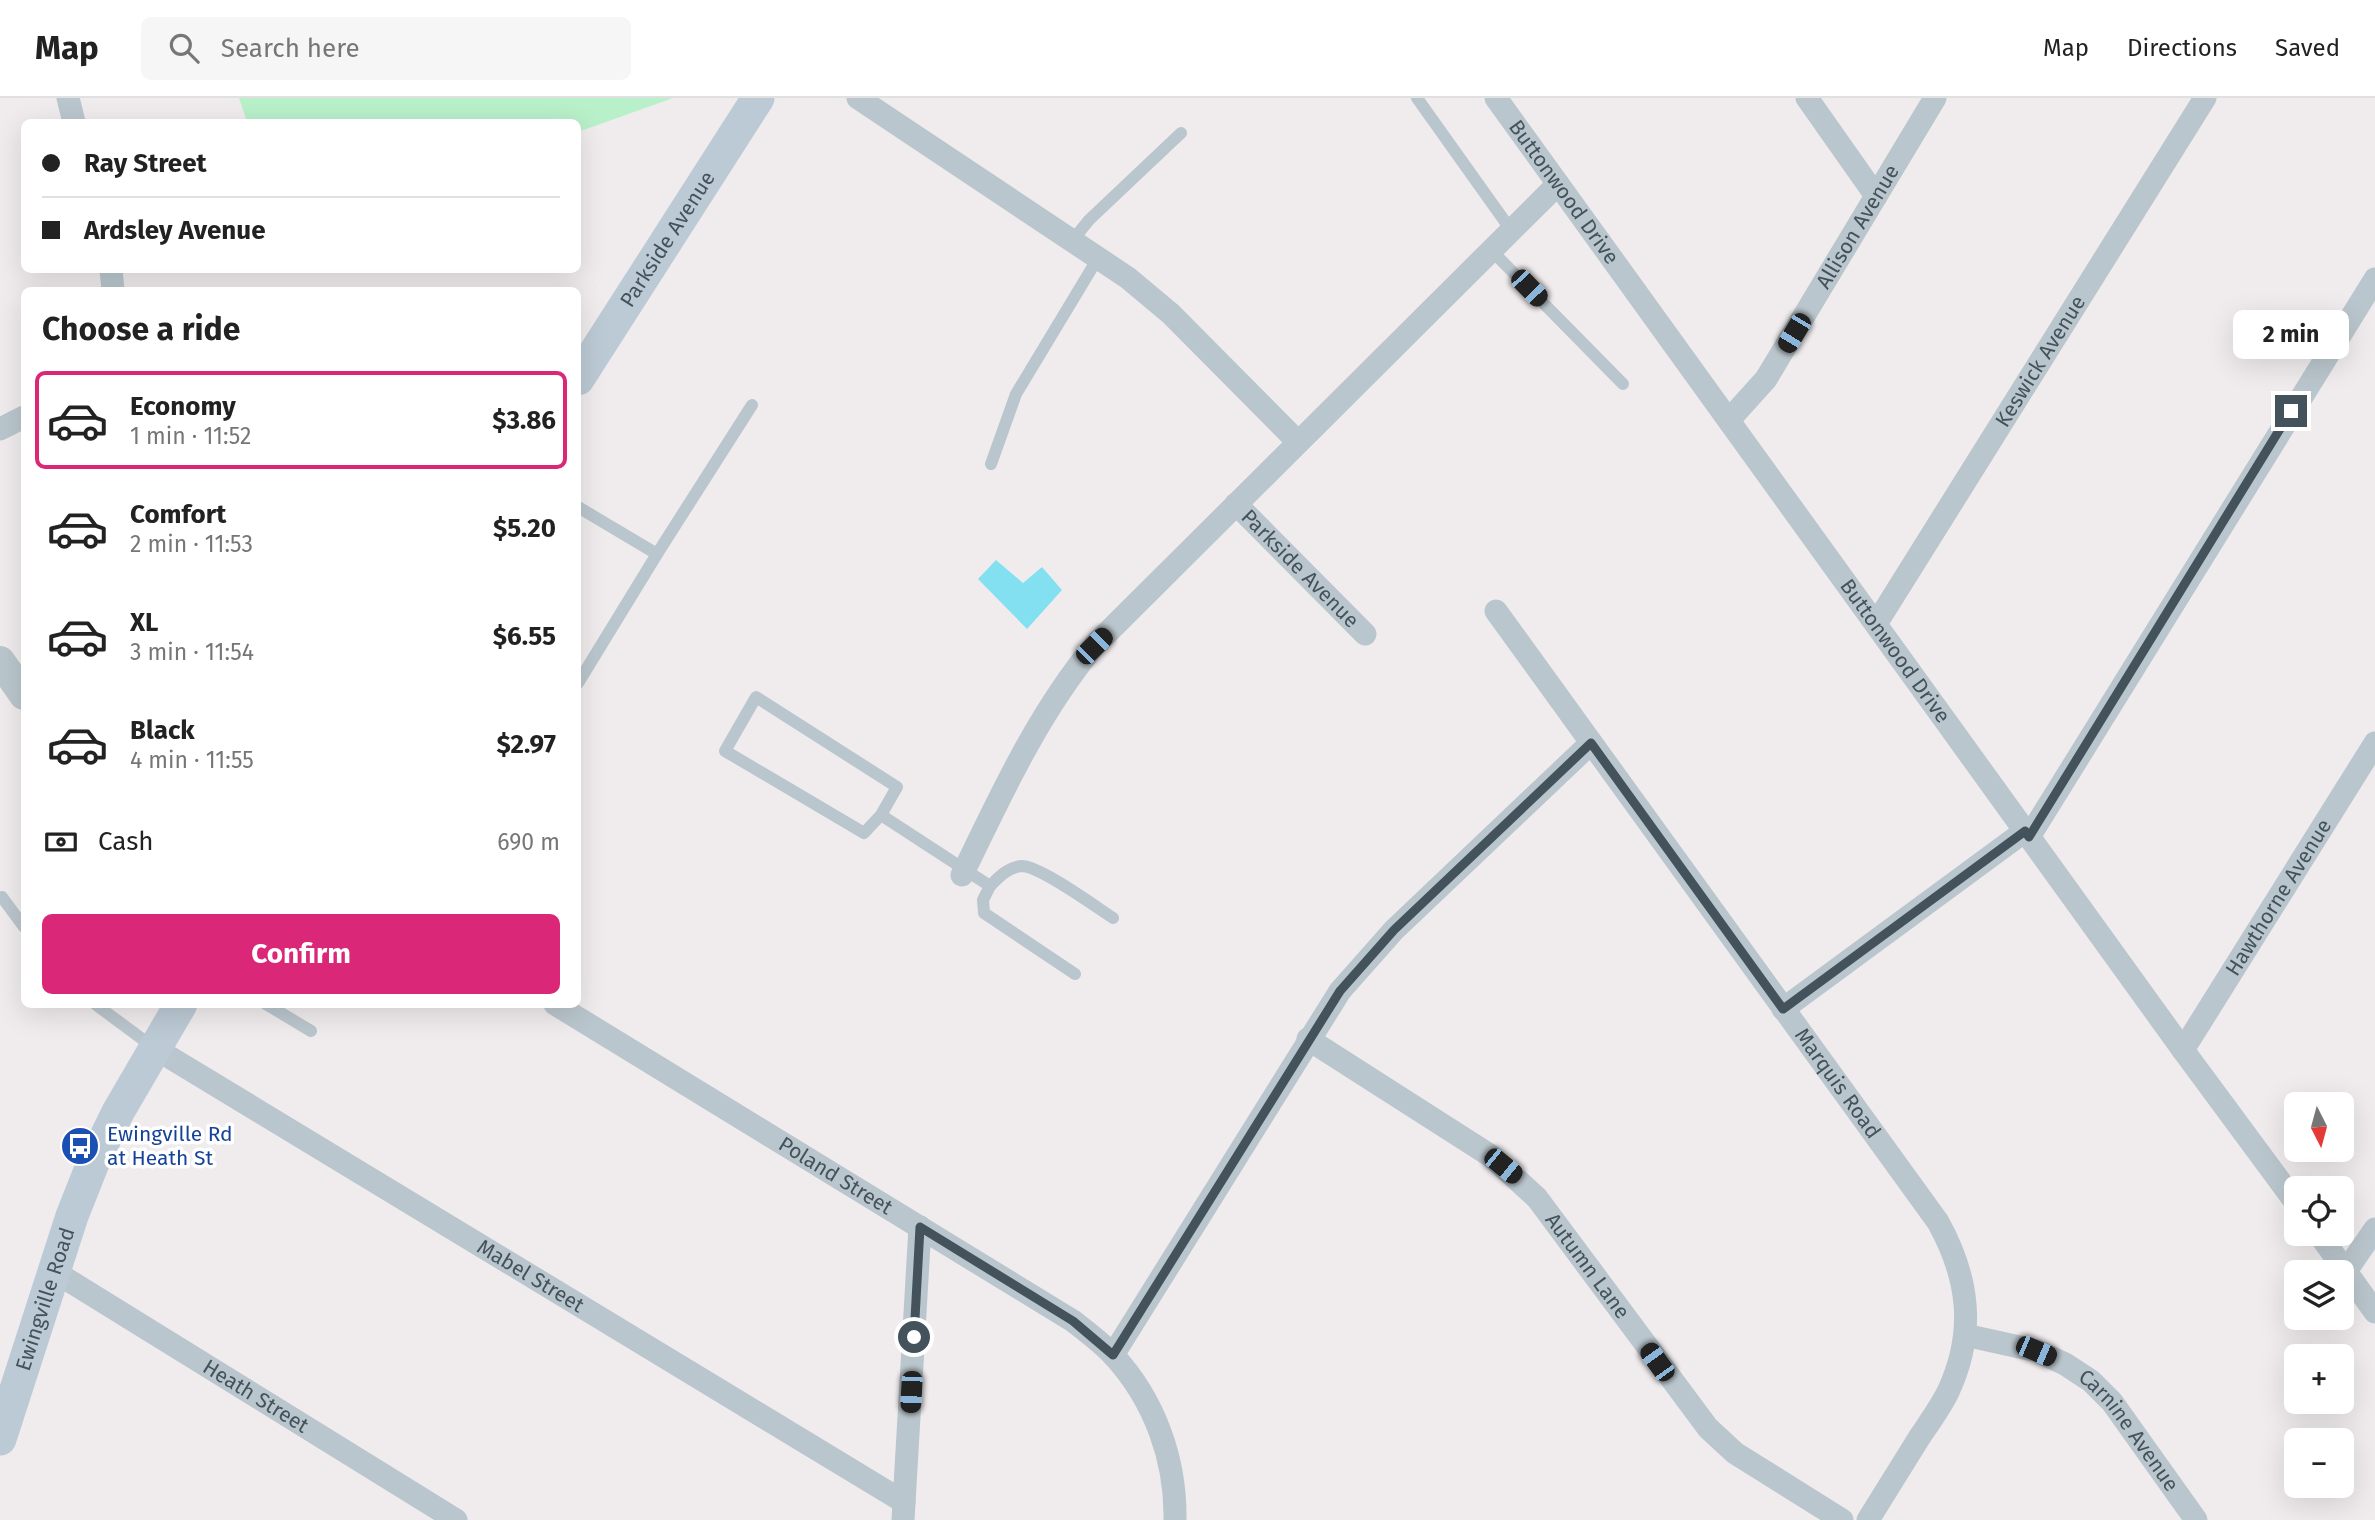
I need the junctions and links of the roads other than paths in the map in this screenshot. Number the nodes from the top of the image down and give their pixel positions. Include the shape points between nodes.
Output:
1 (68, 98) edge
2 (758, 98) edge
3 (858, 98) edge
4 (1417, 98) edge
5 (1496, 98) edge
6 (1807, 98) edge
7 (1935, 98) edge
8 (2206, 98) edge
9 (73, 119) edge
10 (1181, 133) dead end
11 (1558, 184) junction
12 (1876, 196) junction
13 (1511, 230) junction
14 (1072, 241) junction
15 (1491, 250) junction
16 (1098, 258) junction
17 (2375, 279) edge
18 (581, 374) edge
19 (1623, 384) dead end
20 (752, 405) dead end
21 (21, 418) edge
22 (1729, 420) junction
23 (0, 429) edge
24 (1298, 442) junction
25 (991, 464) dead end
26 (1236, 504) junction
27 (581, 509) edge
28 (657, 554) junction
29 (1496, 611) dead end
30 (1875, 624) junction
31 (1364, 634) dead end
32 (581, 678) edge
33 (1591, 743) junction
34 (2375, 743) edge
35 (881, 815) junction
36 (2027, 834) junction
37 (964, 872) junction
38 (990, 887) junction
39 (2, 897) dead end
40 (1113, 918) dead end
41 (21, 923) edge
42 (1075, 974) dead end
43 (109, 1008) edge
44 (273, 1008) edge
45 (562, 1008) edge
46 (1783, 1009) junction
47 (170, 1019) edge
48 (311, 1031) dead end
49 (1308, 1040) junction
50 (2183, 1050) junction
51 (2284, 1187) edge
52 (920, 1227) junction
53 (2375, 1229) edge
54 (2354, 1260) edge
55 (55, 1272) junction
56 (2354, 1282) edge
57 (2375, 1312) edge
58 (1965, 1335) junction
59 (1113, 1355) junction
60 (0, 1439) edge
61 (904, 1511) edge
62 (456, 1520) edge
63 (1175, 1520) edge
64 (1842, 1520) edge
65 (1868, 1520) edge
66 (2196, 1520) edge

1 - 9 street
2 - 18 main road, Parkside Avenue
3 - 14 street
4 - 13 lane
5 - 11 street, Buttonwood Drive
6 - 12 street
7 - 12 street, Allison Avenue
8 - 30 street, Keswick Avenue
10 - 14 lane
11 - 13 street
11 - 22 street, Buttonwood Drive
12 - 22 street, Allison Avenue via 1766,379
13 - 15 street
14 - 16 street
15 - 19 lane
15 - 24 street
16 - 24 street via 1171,314
16 - 25 lane via 1016,394
17 - 36 street
20 - 28 lane
21 - 23 street
22 - 30 street, Buttonwood Drive
24 - 26 street
26 - 31 street, Parkside Avenue
26 - 37 street via 1065,681 1041,718
27 - 28 lane
28 - 32 lane
29 - 33 street, Marquis Road
30 - 36 street, Buttonwood Drive
33 - 46 street, Marquis Road
33 - 49 street via 1374,951
34 - 50 street, Hawthorne Avenue
35 - 35 lane via 864,833 725,751 756,697 897,787
35 - 37 lane
36 - 46 street
36 - 50 street, Buttonwood Drive
37 - 38 lane
38 - 40 lane via 1005,872 1022,866 1038,871
38 - 42 lane via 983,900 984,914
39 - 41 lane
43 - 47 lane
44 - 48 lane
45 - 52 street, Poland Street
46 - 58 street, Marquis Road via 1943,1230 1961,1276
47 - 55 main road, Ewingville Road via 93,1163
47 - 61 street, Mabel Street
49 - 59 street
49 - 64 street, Autumn Lane via 1516,1176 1708,1429 1735,1453
50 - 51 street, Buttonwood Drive
52 - 59 street, Poland Street via 1073,1321
52 - 61 street
53 - 54 street
55 - 60 main road, Ewingville Road
55 - 62 street, Heath Street
56 - 57 street
58 - 65 street, Marquis Road via 1947,1394
58 - 66 street, Carnine Avenue via 2036,1351 2091,1381 2112,1402
59 - 63 street, Poland Street via 1146,1400 1160,1430 1171,1465

